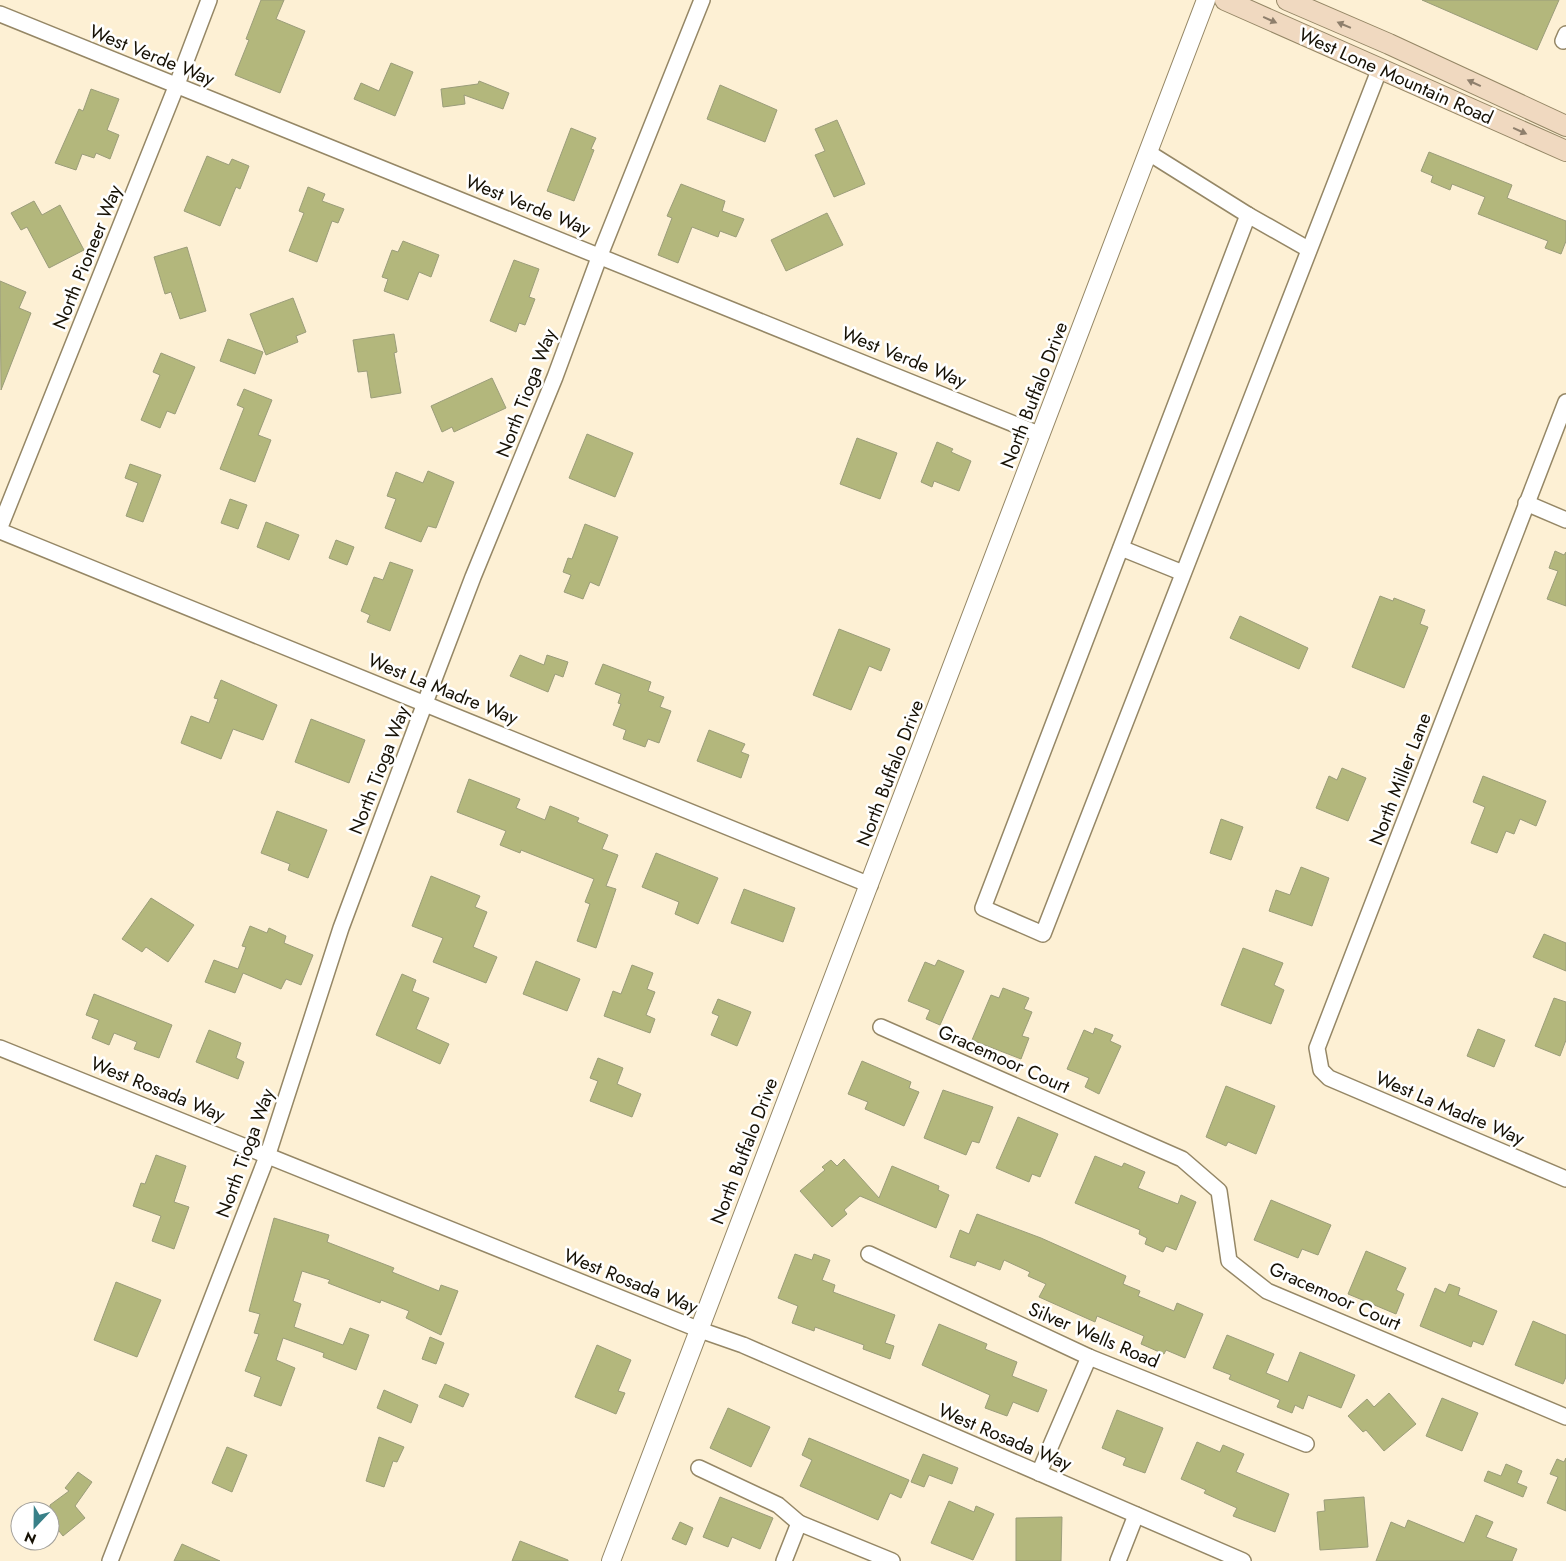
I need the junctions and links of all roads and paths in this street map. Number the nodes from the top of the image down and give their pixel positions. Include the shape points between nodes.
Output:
1 (209, 0) edge
2 (702, 0) edge
3 (1206, 0) edge
4 (1225, 0) edge
5 (1287, 0) edge
6 (0, 14) edge
7 (1380, 68) junction
8 (176, 87) junction
9 (1566, 126) edge
10 (1566, 151) edge
11 (1149, 152) junction
12 (1248, 215) junction
13 (1308, 249) junction
14 (600, 255) junction
15 (1566, 402) edge
16 (1041, 434) junction
17 (1526, 503) junction
18 (1566, 520) edge
19 (0, 529) edge
20 (1121, 548) junction
21 (1183, 573) junction
22 (425, 704) junction
23 (870, 885) junction
24 (881, 1027) dead end
25 (0, 1048) edge
26 (1321, 1070) joint
27 (268, 1154) junction
28 (1566, 1178) edge
29 (869, 1254) dead end
30 (700, 1330) junction
31 (1089, 1357) junction
32 (1566, 1417) edge
33 (1306, 1444) dead end
34 (699, 1468) dead end
35 (1039, 1473) junction
36 (1136, 1515) junction
37 (799, 1523) junction
38 (110, 1561) edge
39 (611, 1561) edge
40 (784, 1561) edge
41 (892, 1561) edge
42 (1118, 1561) edge
43 (1243, 1561) edge

1 - 8 street, North Pioneer Way
2 - 14 street, North Tioga Way
3 - 11 street, North Buffalo Drive
4 -> 7 main road, West Lone Mountain Road
9 -> 5 main road, West Lone Mountain Road
6 - 8 street, West Verde Way
7 -> 10 main road, West Lone Mountain Road
7 - 13 street
8 - 14 street, West Verde Way
8 - 19 street, North Pioneer Way
11 - 12 street
11 - 16 street, North Buffalo Drive
12 - 13 street
12 - 20 street
13 - 21 street
14 - 16 street, West Verde Way
14 - 22 street, North Tioga Way
15 - 17 street, North Miller Lane
16 - 23 street, North Buffalo Drive
17 - 18 street
17 - 26 street, North Miller Lane via 1431,756 1320,1036 1317,1053
19 - 22 street, West La Madre Way
20 - 21 street
20 - 21 street via 983,908 1043,934
22 - 23 street, West La Madre Way
22 - 27 street, North Tioga Way via 340,928
23 - 30 street, North Buffalo Drive
24 - 32 street, Gracemoor Court via 1182,1159 1219,1191 1230,1261 1267,1291
25 - 27 street, West Rosada Way
26 - 28 street, West La Madre Way via 1334,1080
27 - 30 street, West Rosada Way
27 - 38 street, North Tioga Way
29 - 31 street, Silver Wells Road
30 - 35 street, West Rosada Way via 743,1345
30 - 39 street, North Buffalo Drive
31 - 33 street, Silver Wells Road
31 - 35 street
34 - 37 street via 778,1505
35 - 36 street, West Rosada Way
36 - 42 street
36 - 43 street, West Rosada Way
37 - 40 street
37 - 41 street

